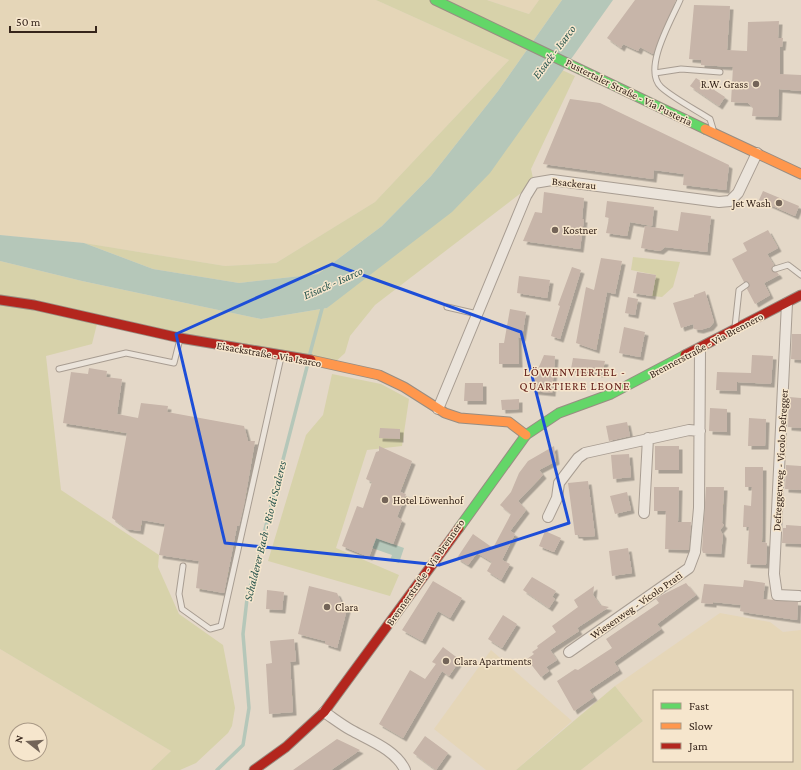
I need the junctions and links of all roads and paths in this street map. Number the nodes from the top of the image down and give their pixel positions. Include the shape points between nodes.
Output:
1 (435, 0) edge
2 (680, 0) edge
3 (720, 72) dead end
4 (655, 73) junction
5 (714, 132) junction
6 (757, 153) junction
7 (801, 174) edge
8 (775, 269) dead end
9 (801, 275) edge
10 (746, 285) dead end
11 (801, 295) edge
12 (0, 300) edge
13 (786, 303) junction
14 (447, 306) dead end
15 (476, 318) junction
16 (735, 330) junction
17 (180, 338) junction
18 (700, 349) junction
19 (285, 357) junction
20 (59, 369) dead end
21 (438, 409) junction
22 (700, 431) junction
23 (526, 435) junction
24 (648, 438) junction
25 (644, 513) dead end
26 (548, 517) dead end
27 (184, 566) dead end
28 (799, 596) dead end
29 (569, 652) dead end
30 (324, 712) junction
31 (254, 770) edge
32 (405, 770) edge

1 - 5 main road, Pustertaler Straße - Via Pusteria
2 - 4 lane via 655,57
3 - 4 lane via 682,69
4 - 5 lane via 660,86 710,119
5 - 6 main road, Pustertaler Straße - Via Pusteria
6 - 7 main road, Pustertaler Straße - Via Pusteria
6 - 15 street, Bsackerau via 738,193 730,201 719,202 552,180 534,183 526,196
8 - 9 lane via 788,265
10 - 16 lane via 739,290
11 - 13 main road, Brennerstraße - Via Brennero
12 - 17 main road, Eisackstraße - Via Isarco via 34,305
13 - 16 main road, Brennerstraße - Via Brennero
13 - 28 street, Defreggerweg - Vicolo Defregger via 774,574 777,595
14 - 15 lane via 473,313
15 - 21 street, Bsackerau
16 - 18 main road, Brennerstraße - Via Brennero
17 - 19 main road, Eisackstraße - Via Isarco
17 - 20 lane via 174,363 126,353
18 - 22 street, Wiesenweg - Vicolo Prati
18 - 23 main road, Brennerstraße - Via Brennero via 611,394 559,413
19 - 21 main road, Eisackstraße - Via Isarco via 334,364 379,375 392,380
19 - 27 lane via 221,626 210,629 182,609 179,594
21 - 23 main road, Eisackstraße - Via Isarco via 460,418 509,422
22 - 24 street via 689,430
22 - 29 street, Wiesenweg - Vicolo Prati via 699,508 695,552 688,568
23 - 30 main road, Brennerstraße - Via Brennero
24 - 25 street
24 - 26 street via 593,450 578,458 559,483 557,498
30 - 31 main road, Brennerstraße - Via Brennero via 286,747
30 - 32 street via 401,761

